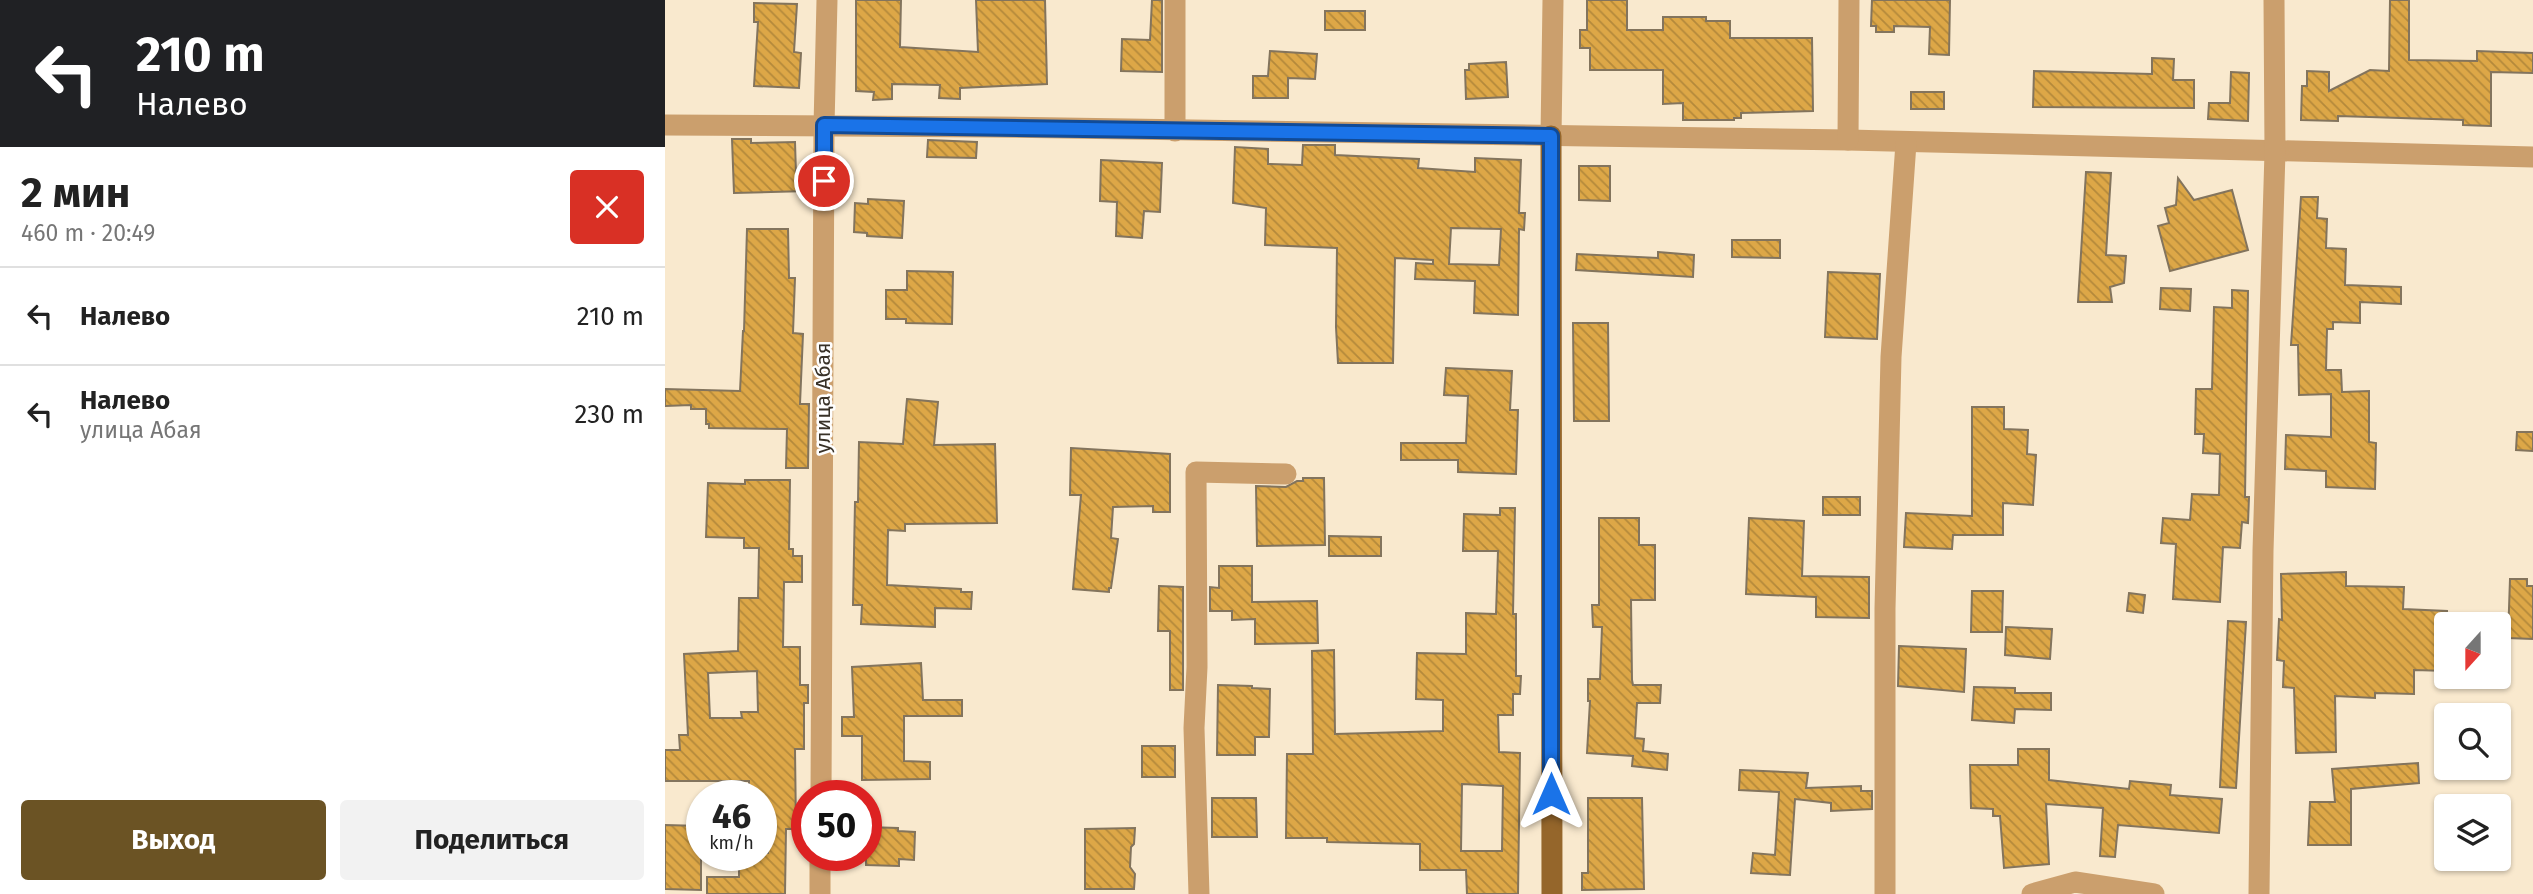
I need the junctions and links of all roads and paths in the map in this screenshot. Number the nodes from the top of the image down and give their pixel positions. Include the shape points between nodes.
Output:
1 (827, 0) edge
2 (1175, 0) edge
3 (1553, 0) edge
4 (1849, 0) edge
5 (2274, 0) edge
6 (665, 125) edge
7 (824, 125) junction
8 (1175, 131) junction
9 (1551, 136) junction
10 (1848, 140) junction
11 (1906, 143) junction
12 (2275, 152) junction
13 (2533, 158) edge
14 (1286, 474) dead end
15 (821, 780) edge
16 (820, 871) edge
17 (820, 894) edge
18 (1199, 894) edge
19 (1552, 894) edge
20 (1885, 894) edge
21 (2032, 894) edge
22 (2154, 894) edge
23 (2259, 894) edge

1 - 7 street, улица Абая
2 - 8 street
3 - 9 street
4 - 10 street
5 - 12 street
6 - 7 street
7 - 8 street
7 - 15 street, улица Абая
8 - 9 street
9 - 10 street
9 - 19 main road
10 - 11 street
11 - 12 street
11 - 20 street via 1891,357
12 - 13 street
12 - 23 street
14 - 18 street via 1196,472 1193,728
16 - 17 street
21 - 22 street via 2075,883

